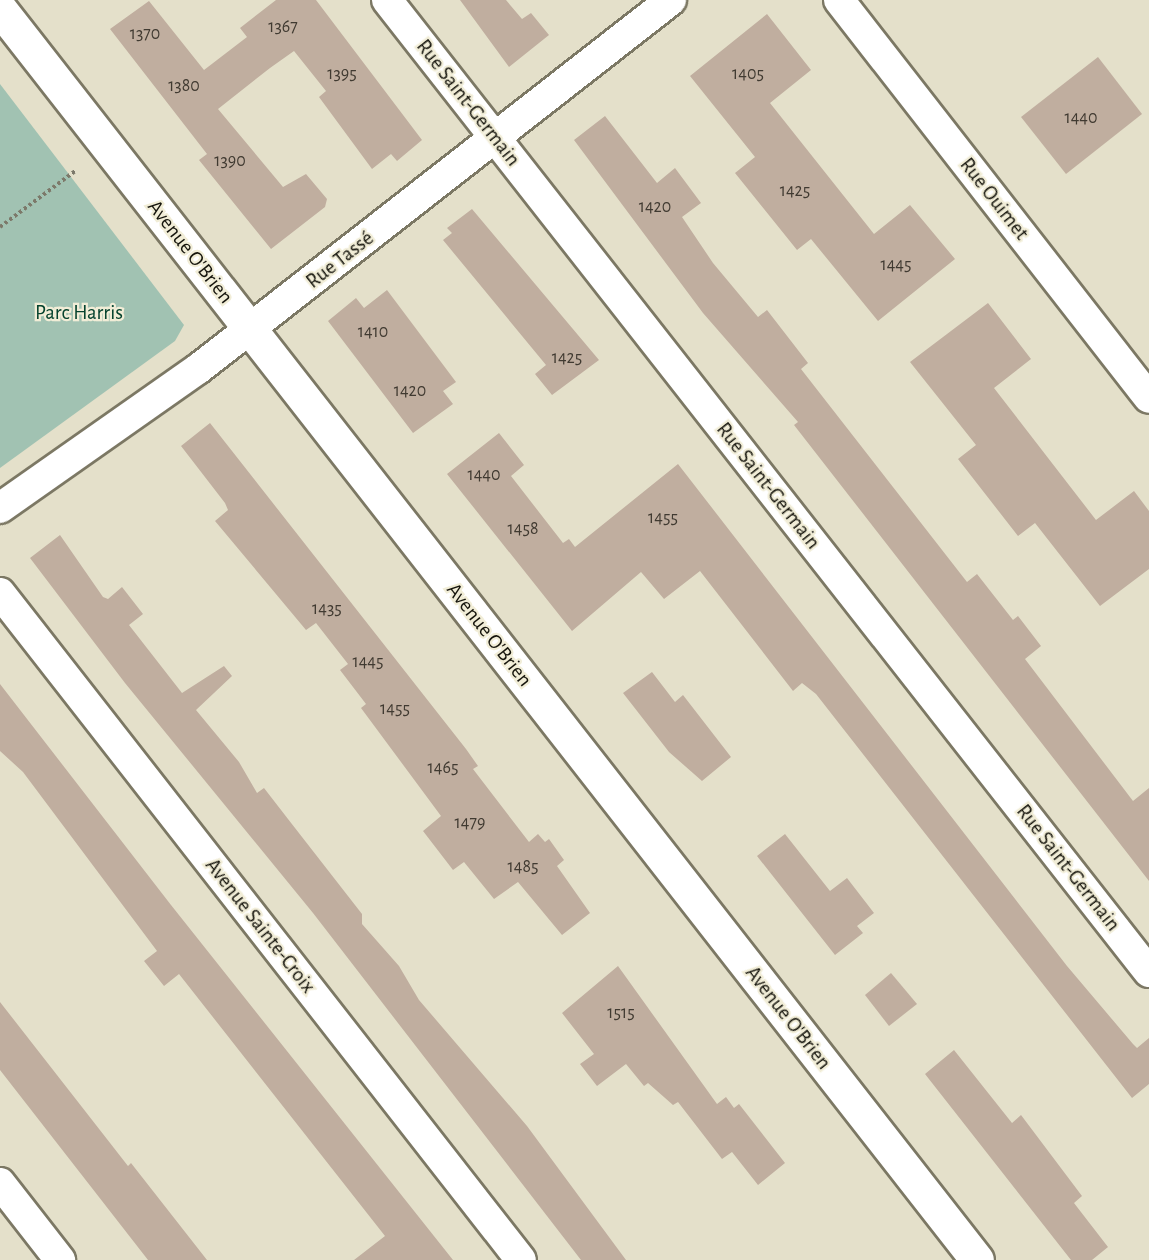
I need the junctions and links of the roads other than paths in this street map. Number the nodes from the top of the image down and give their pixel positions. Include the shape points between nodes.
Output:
1 (387, 0) edge
2 (671, 0) edge
3 (838, 0) edge
4 (0, 9) edge
5 (495, 138) junction
6 (250, 329) junction
7 (1149, 398) edge
8 (0, 508) edge
9 (0, 593) edge
10 (1149, 972) edge
11 (0, 1183) edge
12 (60, 1260) edge
13 (521, 1260) edge
14 (977, 1260) edge

1 - 5 street, Rue Saint-Germain
2 - 5 street, Rue Tassé
3 - 7 street, Rue Ouimet
4 - 6 street, Avenue O'Brien
5 - 6 street, Rue Tassé
5 - 10 street, Rue Saint-Germain
6 - 8 street, Rue Tassé
6 - 14 street, Avenue O'Brien
9 - 13 street, Avenue Sainte-Croix
11 - 12 street

